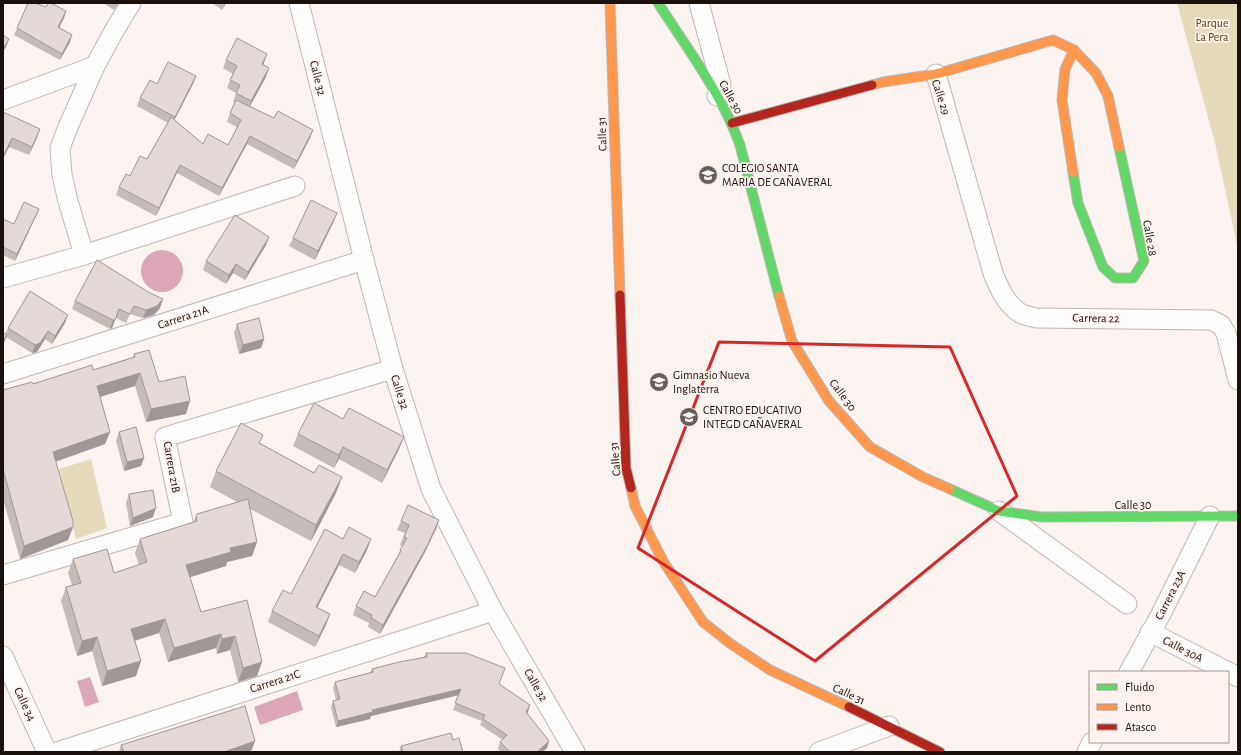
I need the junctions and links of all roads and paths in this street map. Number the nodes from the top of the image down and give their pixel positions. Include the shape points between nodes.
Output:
1 (131, 3) edge
2 (299, 3) edge
3 (610, 3) edge
4 (658, 3) edge
5 (699, 3) edge
6 (1074, 50) junction
7 (95, 66) junction
8 (936, 74) junction
9 (717, 96) junction
10 (3, 100) edge
11 (732, 123) junction
12 (295, 186) dead end
13 (84, 255) junction
14 (364, 260) junction
15 (993, 273) joint
16 (3, 278) edge
17 (393, 369) junction
18 (3, 374) edge
19 (1238, 380) edge
20 (999, 511) junction
21 (1210, 516) junction
22 (1238, 516) edge
23 (3, 575) edge
24 (1127, 604) dead end
25 (493, 611) junction
26 (1150, 632) junction
27 (3, 656) edge
28 (1130, 671) edge
29 (1226, 671) edge
30 (1229, 672) edge
31 (1238, 677) edge
32 (889, 726) junction
33 (1092, 743) edge
34 (47, 752) edge
35 (57, 752) edge
36 (575, 752) edge
37 (819, 752) edge
38 (940, 752) edge
39 (1087, 752) edge

1 - 7 street
2 - 14 street, Calle 32
3 - 32 street, Calle 31 via 626,468 635,506 663,561 704,622 770,670
4 - 9 street, Calle 30
5 - 9 street via 721,85
6 - 6 street, Calle 28 via 1065,69 1062,100 1078,203 1103,267 1115,278 1133,278 1144,261 1108,96 1096,73
6 - 8 street, Calle 28 via 1053,40
7 - 10 street
7 - 13 street via 60,148 62,175
8 - 11 street, Calle 29 via 883,82
8 - 15 street, Calle 29
9 - 11 street, Calle 30
11 - 20 street, Calle 30 via 792,340 830,401 870,447 923,477
12 - 13 street
13 - 16 street
14 - 17 street, Calle 32
14 - 18 street, Carrera 21A
15 - 19 street, Carrera 22 via 1009,304 1021,314 1036,318 1211,320 1221,325 1226,333
17 - 23 street, Carrera 21B via 165,437 183,522
17 - 25 street, Calle 32 via 431,489
20 - 21 street, Calle 30 via 1042,517
20 - 24 street
21 - 22 street, Calle 30
21 - 26 street, Carrera 23A
25 - 35 street, Carrera 21C
25 - 36 street, Calle 32
26 - 28 street, Carrera 23A
26 - 29 street, Calle 30A
27 - 34 street, Calle 34
30 - 31 street, Calle 30A
32 - 37 street
32 - 38 street, Calle 31
33 - 39 street

